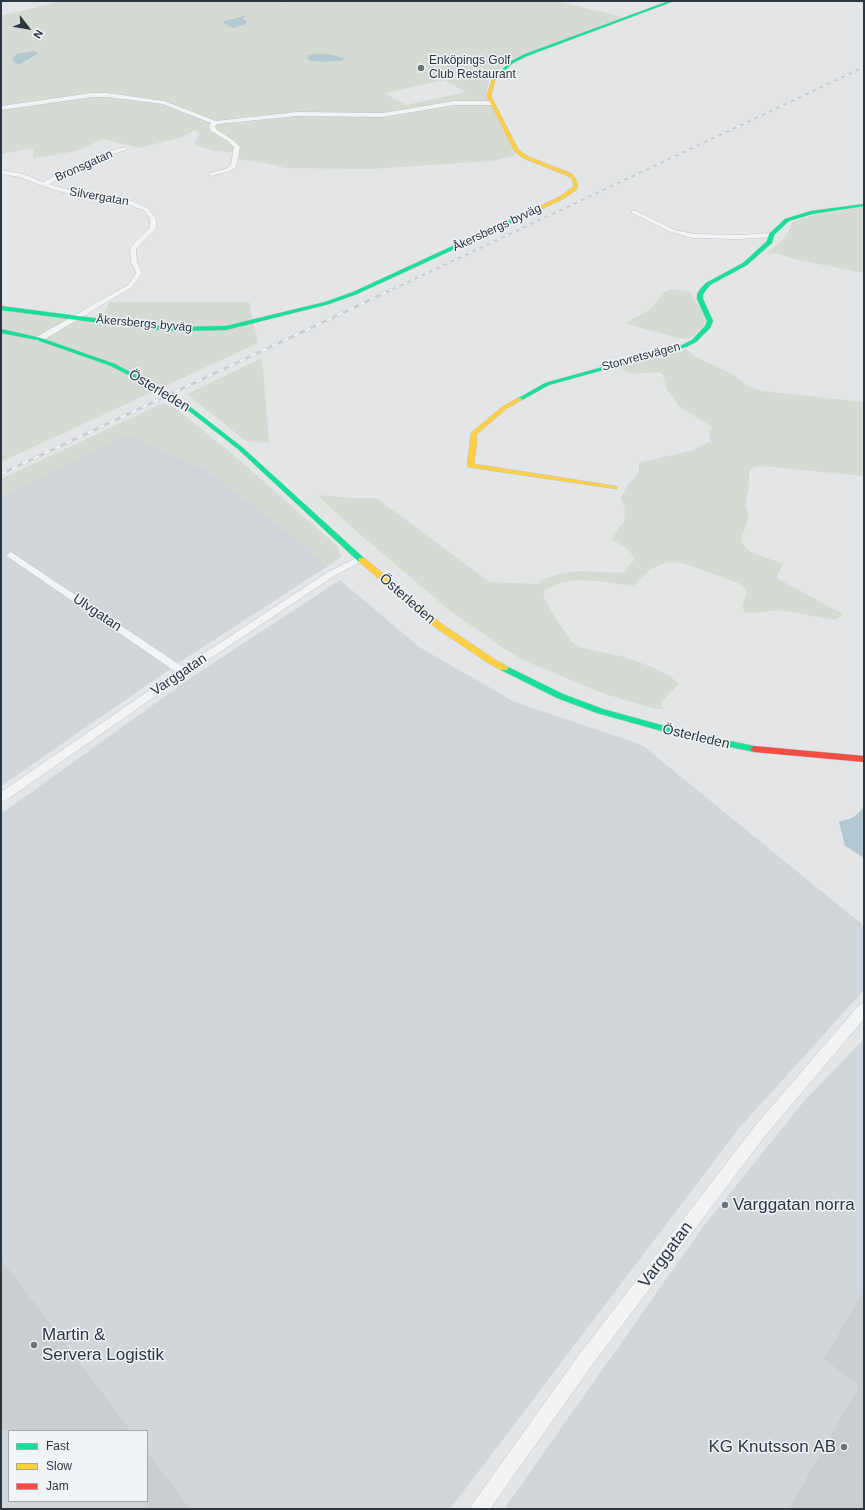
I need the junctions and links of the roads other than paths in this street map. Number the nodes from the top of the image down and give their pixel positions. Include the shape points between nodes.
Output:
1 (672, 1) edge
2 (492, 103) junction
3 (1, 108) edge
4 (214, 123) junction
5 (124, 149) dead end
6 (1, 172) edge
7 (211, 174) dead end
8 (44, 184) junction
9 (864, 205) edge
10 (634, 212) dead end
11 (771, 235) junction
12 (1, 308) edge
13 (77, 317) junction
14 (1, 331) edge
15 (40, 339) junction
16 (615, 488) dead end
17 (11, 555) dead end
18 (361, 559) junction
19 (183, 672) junction
20 (864, 759) edge
21 (1, 798) edge
22 (864, 1009) edge
23 (479, 1509) edge

1 - 2 street, Åkersbergs byväg via 512,62 492,79 489,96
2 - 4 street via 454,102 382,115 297,114
2 - 13 street, Åkersbergs byväg via 516,150 525,157 570,175 576,183 574,189 561,198 372,285 311,308 243,325 209,329 147,327
3 - 4 street via 107,95 164,103
4 - 7 street via 213,130 232,141 237,147 234,166
5 - 8 street, Bronsgatan via 107,154
6 - 8 street, Silvergatan via 21,175
8 - 13 street, Silvergatan via 73,193 132,203 147,210 153,219 153,228 133,249 134,262 139,273 136,279 130,286
9 - 11 street, Storvretsvägen via 798,216 787,220
10 - 11 street via 673,231 693,236
11 - 16 street, Storvretsvägen via 770,242 745,264 703,289 700,299 710,320 708,327 694,341 547,384 508,405 473,434 470,466
12 - 13 street
13 - 15 street, Silvergatan
14 - 15 street, Österleden
15 - 18 street, Österleden via 114,366 182,403 240,448
17 - 19 street, Ulvgatan
18 - 19 street, Varggatan via 331,574
18 - 20 street, Österleden via 439,626 464,644 491,661 560,696 652,726 714,742 799,754
19 - 21 street, Varggatan
22 - 23 street, Varggatan via 760,1131 584,1362

